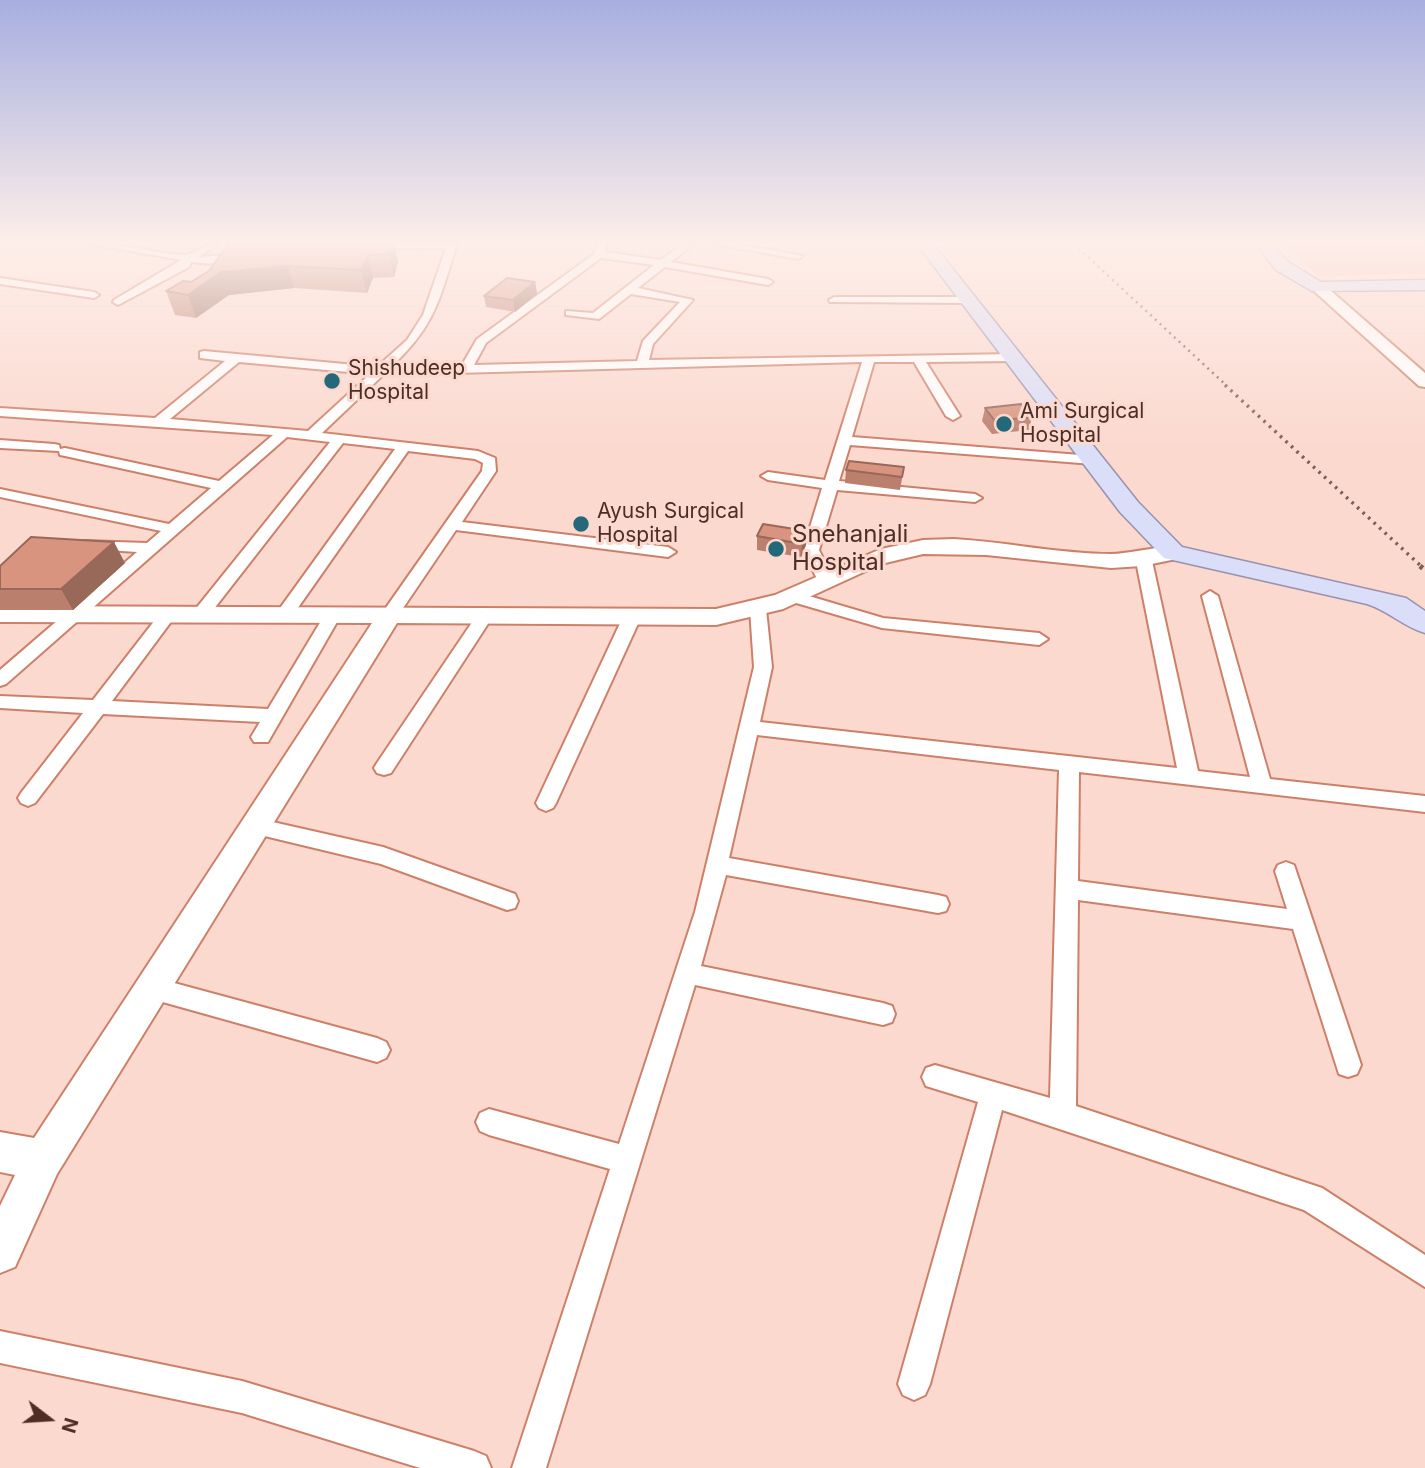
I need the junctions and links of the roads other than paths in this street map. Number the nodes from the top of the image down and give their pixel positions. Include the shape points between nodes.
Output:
1 (430, 313) edge
2 (518, 313) edge
3 (570, 313) dead end
4 (601, 313) edge
5 (676, 313) edge
6 (979, 313) edge
7 (1348, 313) edge
8 (204, 355) dead end
9 (236, 358) junction
10 (917, 358) junction
11 (1014, 358) junction
12 (869, 359) junction
13 (642, 364) junction
14 (466, 369) junction
15 (379, 372) junction
16 (1421, 375) edge
17 (0, 412) edge
18 (953, 416) dead end
19 (158, 422) junction
20 (283, 433) junction
21 (311, 436) junction
22 (339, 439) junction
23 (844, 440) junction
24 (0, 444) edge
25 (405, 446) junction
26 (1093, 460) junction
27 (768, 476) dead end
28 (830, 485) junction
29 (221, 486) junction
30 (0, 493) edge
31 (975, 498) dead end
32 (452, 525) junction
33 (171, 529) junction
34 (71, 543) edge
35 (150, 548) junction
36 (668, 552) dead end
37 (1173, 553) junction
38 (1144, 561) junction
39 (825, 579) junction
40 (792, 596) junction
41 (1210, 596) dead end
42 (758, 609) junction
43 (0, 614) edge
44 (73, 614) junction
45 (169, 615) junction
46 (200, 615) junction
47 (285, 615) junction
48 (333, 615) junction
49 (389, 616) junction
50 (485, 616) junction
51 (632, 617) junction
52 (1425, 624) edge
53 (1039, 639) dead end
54 (0, 680) edge
55 (0, 702) edge
56 (97, 708) junction
57 (274, 716) junction
58 (749, 727) junction
59 (261, 737) dead end
60 (1069, 763) junction
61 (384, 768) dead end
62 (1189, 777) junction
63 (1262, 785) junction
64 (28, 798) dead end
65 (546, 803) dead end
66 (1425, 804) edge
67 (255, 826) junction
68 (717, 865) junction
69 (1286, 871) dead end
70 (1067, 889) junction
71 (507, 901) dead end
72 (938, 904) dead end
73 (1302, 921) junction
74 (686, 972) junction
75 (152, 988) junction
76 (883, 1014) dead end
77 (377, 1050) dead end
78 (1348, 1065) dead end
79 (935, 1077) dead end
80 (993, 1094) junction
81 (1063, 1115) junction
82 (489, 1122) dead end
83 (0, 1152) edge
84 (43, 1160) junction
85 (627, 1160) junction
86 (0, 1252) edge
87 (1425, 1272) edge
88 (0, 1347) edge
89 (914, 1384) dead end
90 (471, 1468) edge
91 (529, 1468) edge

1 - 15 street via 411,342
2 - 14 street via 481,341
3 - 4 street via 595,317
5 - 13 street via 647,343
6 - 11 main road
7 - 16 street
8 - 9 street
9 - 15 street
9 - 19 street
10 - 11 street
10 - 12 street
10 - 18 street
11 - 26 main road
12 - 13 street
12 - 23 street
13 - 14 street
14 - 15 street
15 - 21 street
17 - 19 street
19 - 20 street
20 - 21 street
20 - 29 street
21 - 22 street
22 - 25 street
22 - 46 street
23 - 26 street
23 - 28 street
24 - 29 street via 59,450
25 - 32 street via 478,455 490,461 489,471
25 - 47 street
26 - 37 main road
27 - 28 street
28 - 31 street
28 - 39 street via 811,550
29 - 33 street
30 - 33 street
32 - 36 street
32 - 49 street
33 - 35 street
34 - 35 street
35 - 44 street
37 - 38 street
37 - 52 main road via 1374,597 1396,604
38 - 39 street via 944,545 885,555
38 - 62 street
39 - 40 street
40 - 42 street
40 - 53 street via 882,623
41 - 63 street
42 - 51 street via 716,617
42 - 58 street via 763,667
43 - 44 street
44 - 45 street
44 - 54 street
45 - 46 street
45 - 56 street
46 - 47 street
47 - 48 street
48 - 49 street
48 - 57 street
49 - 50 street
49 - 67 street
50 - 51 street
50 - 61 street
51 - 65 street
55 - 56 street
56 - 57 street
56 - 64 street
57 - 59 street
58 - 60 street
58 - 68 street
60 - 62 street
60 - 70 street
62 - 63 street
63 - 66 street
67 - 71 street via 383,856
67 - 75 street
68 - 72 street
68 - 74 street
69 - 73 street
70 - 73 street
70 - 81 street
73 - 78 street
74 - 76 street
74 - 85 street
75 - 77 street
75 - 84 street
79 - 80 street
80 - 81 street
80 - 89 street
81 - 87 street via 1312,1198
82 - 85 street
83 - 84 street
84 - 86 street
85 - 91 street
88 - 90 street via 242,1397

